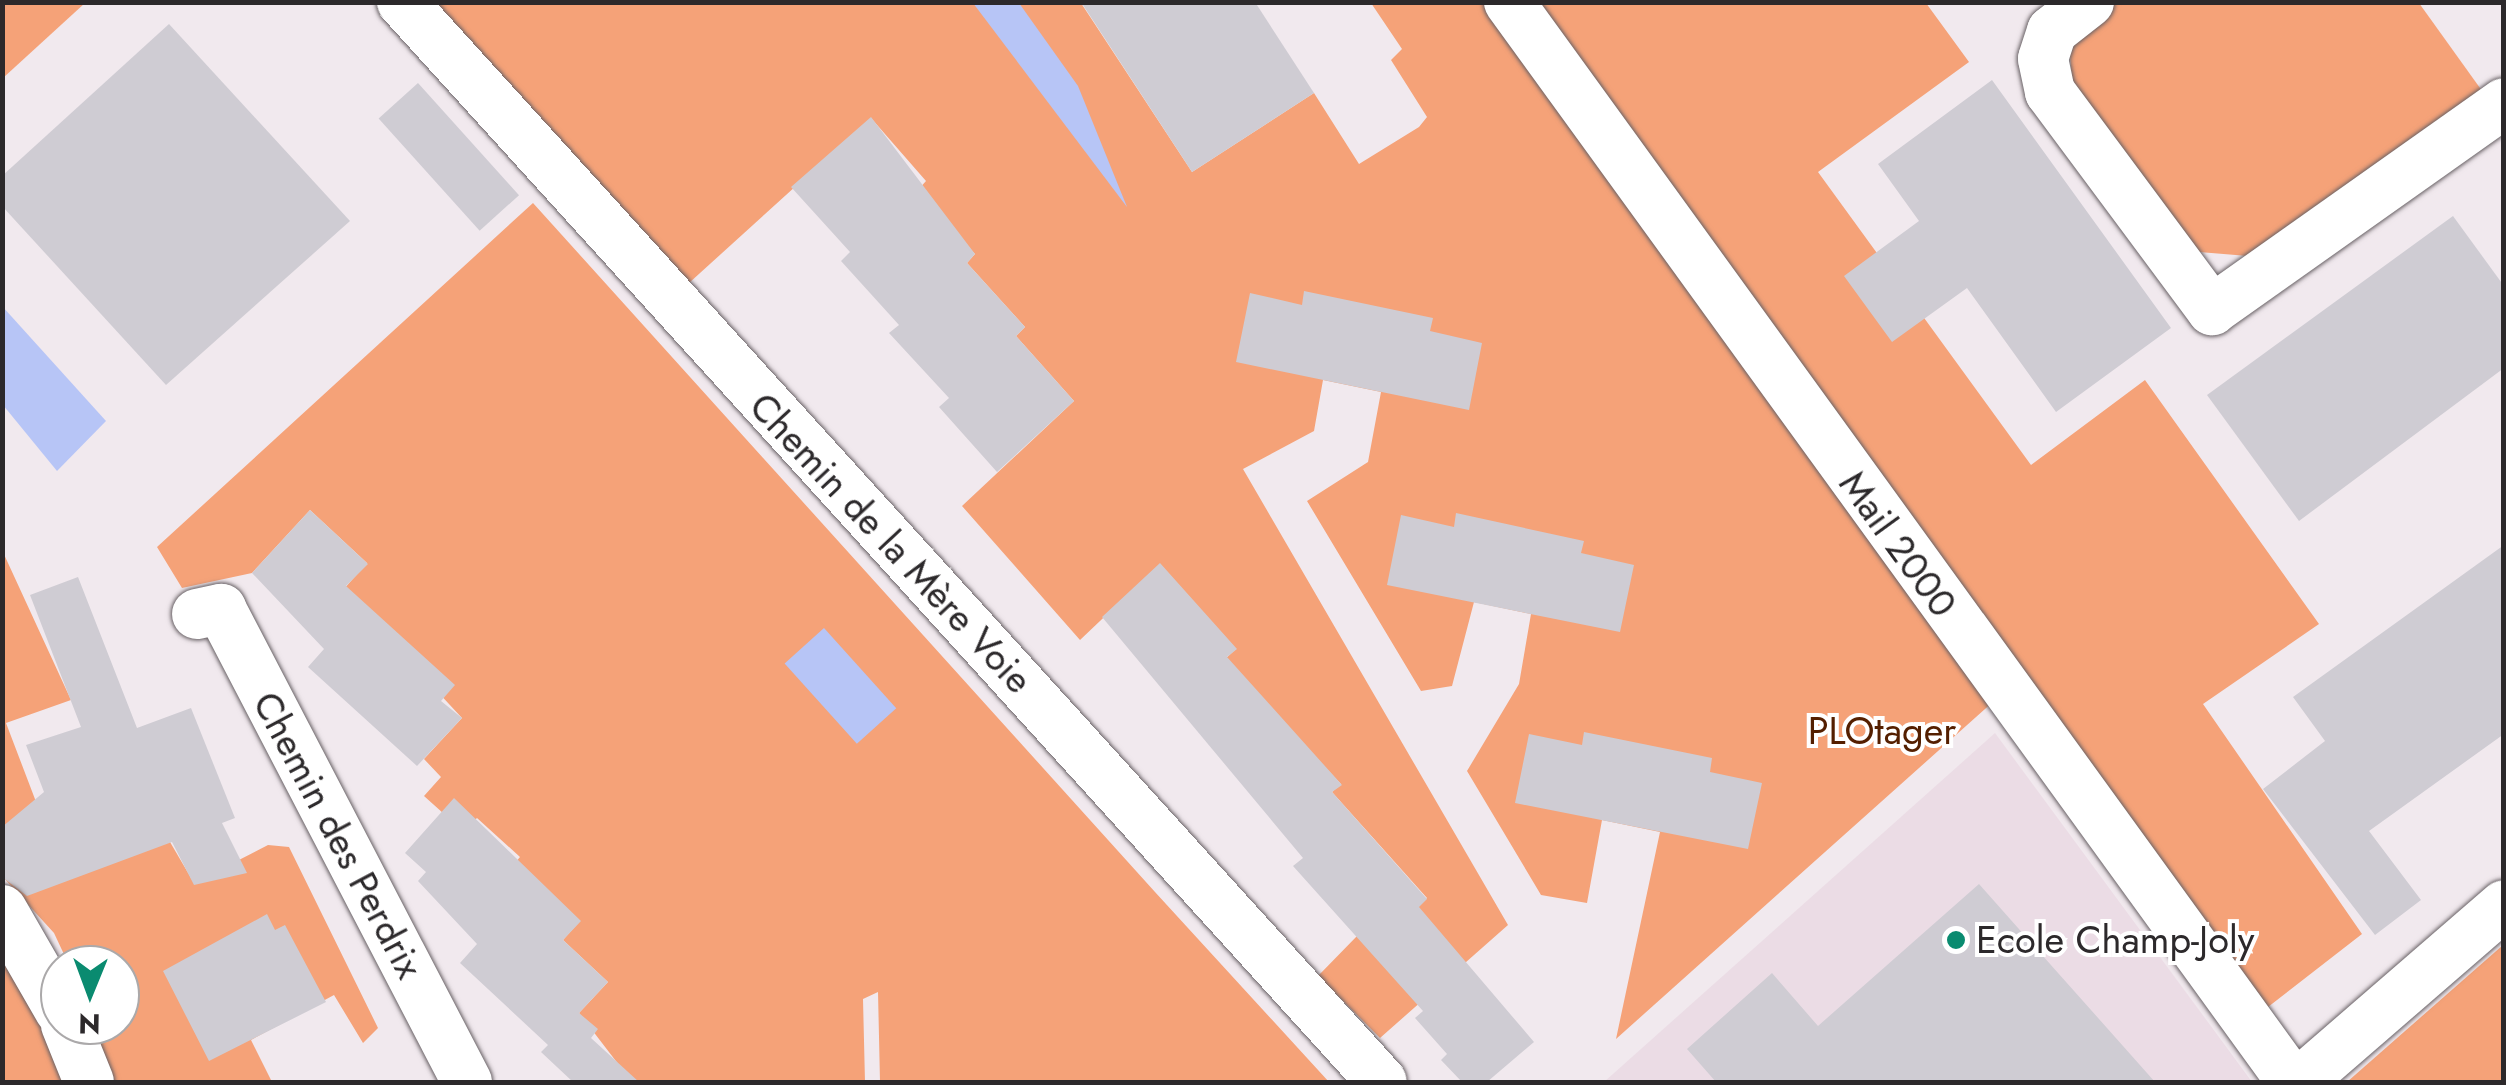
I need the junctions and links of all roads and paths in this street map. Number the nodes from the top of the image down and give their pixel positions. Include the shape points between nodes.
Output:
1 (402, 2) edge
2 (1509, 2) edge
3 (2089, 2) edge
4 (2504, 103) edge
5 (197, 614) dead end
6 (2504, 905) edge
7 (2, 910) edge
8 (40, 976) edge
9 (74, 1045) edge
10 (89, 1082) edge
11 (467, 1082) edge
12 (1382, 1082) edge
13 (2292, 1082) edge
14 (2300, 1082) edge

1 - 12 street, Chemin de la Mère Voie
2 - 13 street, Mail 2000
3 - 4 street via 2052,31 2043,59 2050,92 2212,310
5 - 11 street, Chemin des Perdrix via 220,609
6 - 14 street
7 - 8 street
9 - 10 street

